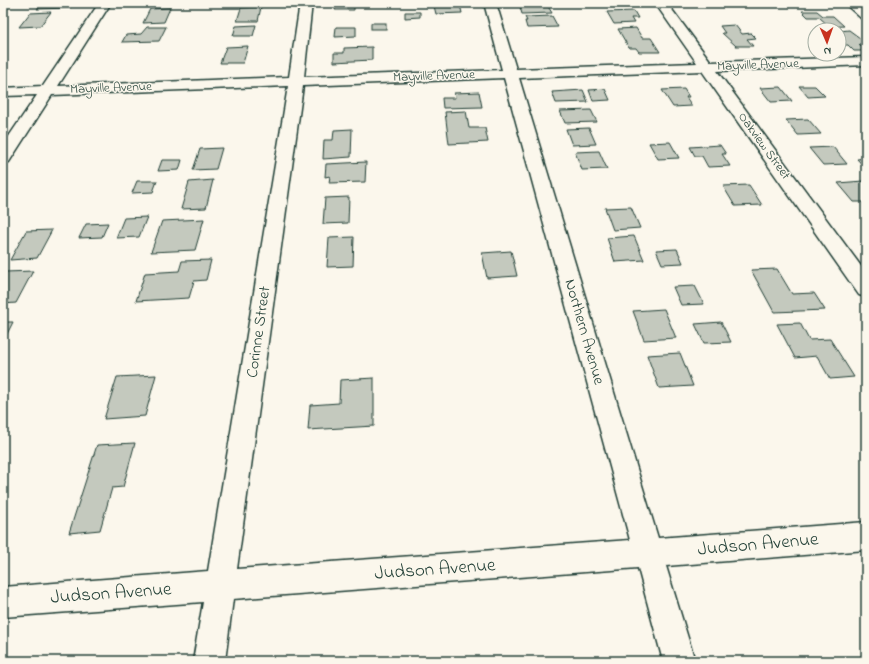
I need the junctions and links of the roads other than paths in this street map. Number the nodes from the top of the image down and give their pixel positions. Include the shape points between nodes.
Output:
1 (105, 3) edge
2 (306, 3) edge
3 (490, 3) edge
4 (661, 3) edge
5 (850, 3) edge
6 (866, 16) edge
7 (866, 61) edge
8 (707, 66) junction
9 (510, 74) junction
10 (296, 82) junction
11 (48, 90) junction
12 (3, 92) edge
13 (3, 158) edge
14 (866, 289) edge
15 (866, 536) edge
16 (648, 554) junction
17 (221, 586) junction
18 (3, 602) edge
19 (209, 661) edge
20 (679, 661) edge

1 - 11 street
2 - 10 street, Corinne Street
3 - 9 street, Northern Avenue
4 - 8 street, Oakview Street
5 - 6 street
7 - 8 street, Mayville Avenue
8 - 9 street, Mayville Avenue
8 - 14 street, Oakview Street
9 - 10 street, Mayville Avenue
9 - 16 street, Northern Avenue
10 - 11 street, Mayville Avenue
10 - 17 street, Corinne Street
11 - 12 street, Mayville Avenue
11 - 13 street
15 - 16 street, Judson Avenue
16 - 17 street, Judson Avenue
16 - 20 street, Northern Avenue
17 - 18 street, Judson Avenue
17 - 19 street, Corinne Street

